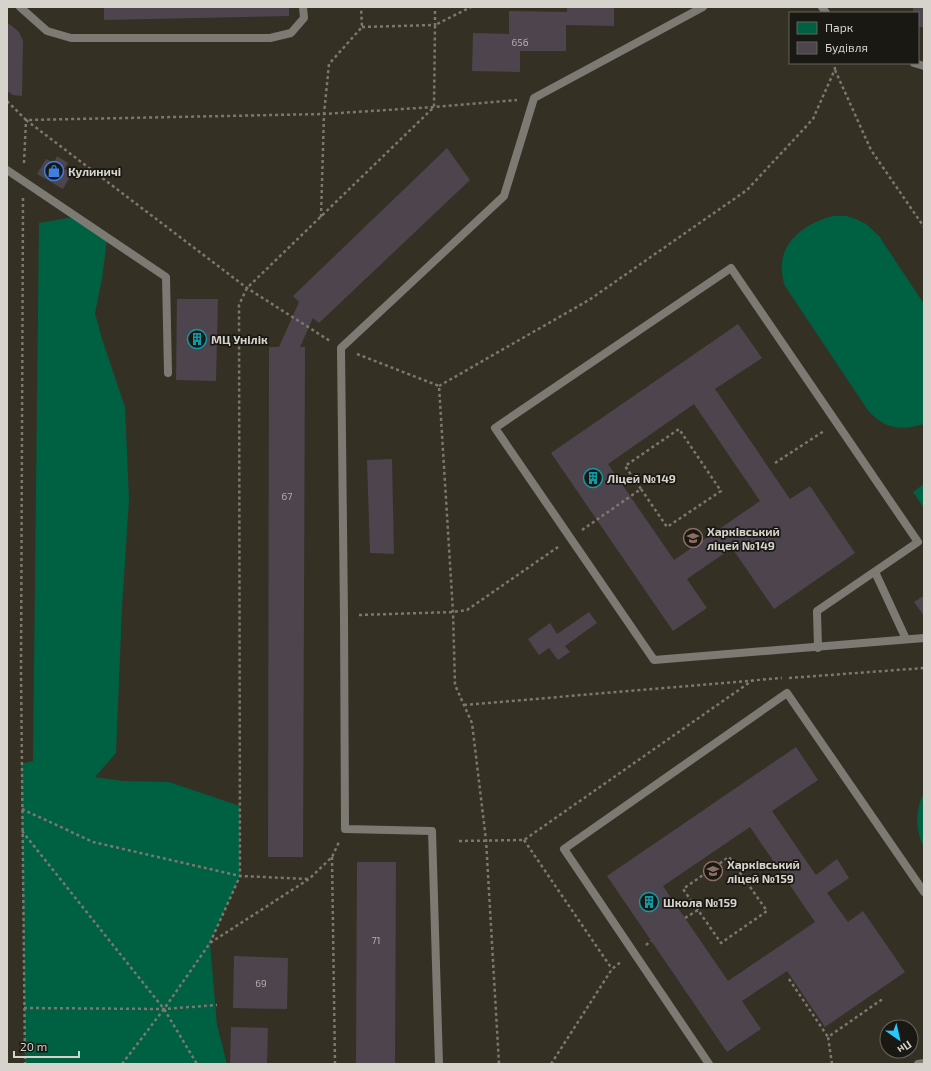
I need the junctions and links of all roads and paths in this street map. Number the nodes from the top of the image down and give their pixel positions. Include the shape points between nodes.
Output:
1 (20, 7) edge
2 (303, 7) edge
3 (361, 7) edge
4 (435, 7) edge
5 (472, 7) edge
6 (703, 7) edge
7 (435, 25) junction
8 (362, 27) junction
9 (834, 64) edge
10 (835, 69) junction
11 (534, 98) junction
12 (7, 101) edge
13 (434, 108) junction
14 (324, 114) junction
15 (26, 120) junction
16 (7, 170) edge
17 (23, 180) junction
18 (321, 217) junction
19 (924, 227) edge
20 (247, 288) junction
21 (341, 348) junction
22 (168, 373) dead end
23 (439, 386) junction
24 (836, 422) junction
25 (775, 463) dead end
26 (641, 489) junction
27 (570, 538) junction
28 (875, 572) junction
29 (453, 612) junction
30 (344, 616) junction
31 (924, 638) edge
32 (906, 639) junction
33 (818, 648) junction
34 (924, 668) edge
35 (754, 680) junction
36 (464, 705) junction
37 (22, 809) junction
38 (22, 830) junction
39 (486, 840) junction
40 (524, 840) junction
41 (460, 841) dead end
42 (240, 876) junction
43 (309, 879) junction
44 (924, 892) edge
45 (698, 910) junction
46 (685, 918) dead end
47 (210, 943) junction
48 (633, 953) junction
49 (612, 969) junction
50 (789, 980) dead end
51 (884, 998) dead end
52 (217, 1005) dead end
53 (24, 1008) junction
54 (164, 1009) junction
55 (828, 1037) junction
56 (25, 1064) edge
57 (122, 1064) edge
58 (196, 1064) edge
59 (335, 1064) edge
60 (439, 1064) edge
61 (500, 1064) edge
62 (552, 1064) edge
63 (709, 1064) edge
64 (832, 1064) edge
65 (918, 1064) edge
66 (924, 1064) edge

1 - 2 lane via 47,31 71,38 270,38 291,33 304,18
3 - 8 path
4 - 7 path
5 - 7 path
6 - 11 lane
7 - 8 path
7 - 13 path
8 - 14 path via 329,64
9 - 10 path
10 - 19 path via 871,150
10 - 23 path via 813,119 747,190 589,300
11 - 13 path
11 - 21 lane via 504,196
12 - 15 path
13 - 14 path
13 - 18 path
14 - 15 path
14 - 18 path
15 - 17 path
15 - 20 path
16 - 17 lane
17 - 22 lane via 166,277
17 - 37 path
18 - 20 path
20 - 21 path
20 - 42 path via 239,305
21 - 23 path
21 - 30 lane
23 - 29 path
24 - 25 path
24 - 27 lane via 731,268 495,428
24 - 28 lane via 918,542
26 - 26 path via 667,527 721,490 679,429 625,466
26 - 27 path
27 - 29 path via 467,610
27 - 33 lane via 654,660
28 - 32 lane
28 - 33 lane via 817,611
29 - 30 path
29 - 36 path via 455,686
30 - 60 lane via 345,829 432,831
31 - 32 lane
32 - 33 lane
34 - 35 path
35 - 36 path
35 - 40 path
36 - 39 path via 472,723
37 - 38 path
37 - 42 path via 93,842
38 - 53 path
38 - 54 path
39 - 40 path
39 - 41 path
39 - 61 path
40 - 49 path
42 - 43 path
42 - 47 path
43 - 47 path
43 - 59 path via 332,857
44 - 48 lane via 787,693 564,849
45 - 45 path via 721,943 767,911 729,857 683,889
45 - 46 path
47 - 54 path
48 - 49 path
48 - 63 lane
49 - 62 path
50 - 55 path
51 - 55 path
52 - 54 path
53 - 54 path
53 - 56 path
54 - 57 path
54 - 58 path
55 - 64 path
65 - 66 lane

